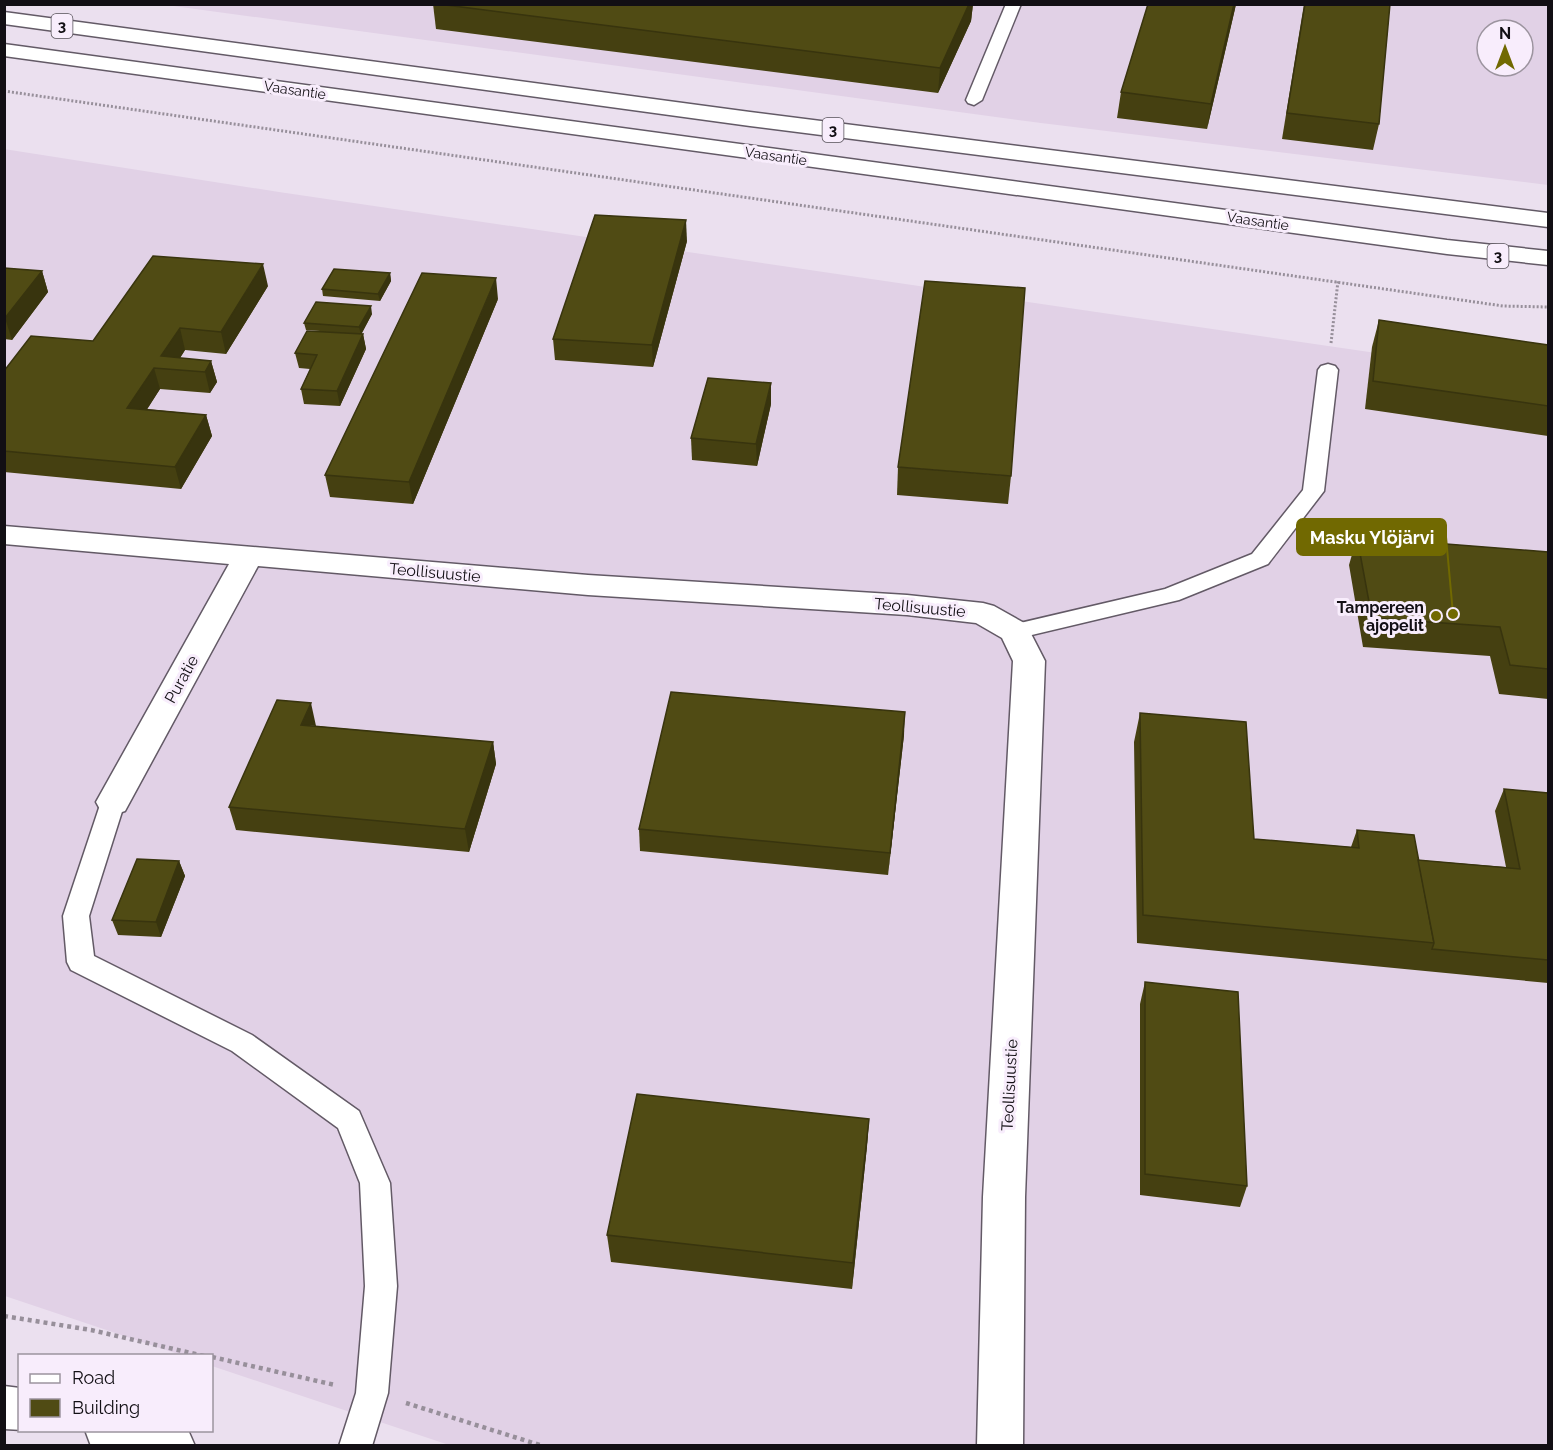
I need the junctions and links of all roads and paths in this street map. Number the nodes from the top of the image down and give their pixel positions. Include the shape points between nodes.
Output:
1 (1014, 4) edge
2 (4, 18) edge
3 (4, 50) edge
4 (4, 91) edge
5 (974, 100) dead end
6 (1548, 220) edge
7 (1446, 247) junction
8 (1548, 258) edge
9 (1548, 265) edge
10 (1338, 281) junction
11 (1548, 307) edge
12 (1328, 370) joint
13 (4, 535) edge
14 (249, 555) junction
15 (1015, 631) junction
16 (113, 802) joint
17 (4, 1316) edge
18 (195, 1354) edge
19 (111, 1432) edge
20 (172, 1446) edge
21 (355, 1446) edge
22 (1000, 1446) edge

1 - 5 lane
2 - 6 main road, Vaasantie / 3 via 750,119
3 - 7 main road, Vaasantie / 3
4 - 10 path
7 - 8 main road, Vaasantie
7 - 9 main road, 3
10 - 11 path via 1503,306
10 - 12 path
12 - 15 lane via 1313,491 1260,559 1171,595
13 - 14 main road, Teollisuustie
14 - 15 main road, Teollisuustie via 588,585 907,605 983,613
14 - 16 main road, Puratie
15 - 22 main road, Teollisuustie via 1029,661 1004,1197
16 - 21 lane via 76,916 81,962 242,1043 349,1120 375,1183 381,1286 372,1393
17 - 18 path via 91,1330
19 - 20 main road

